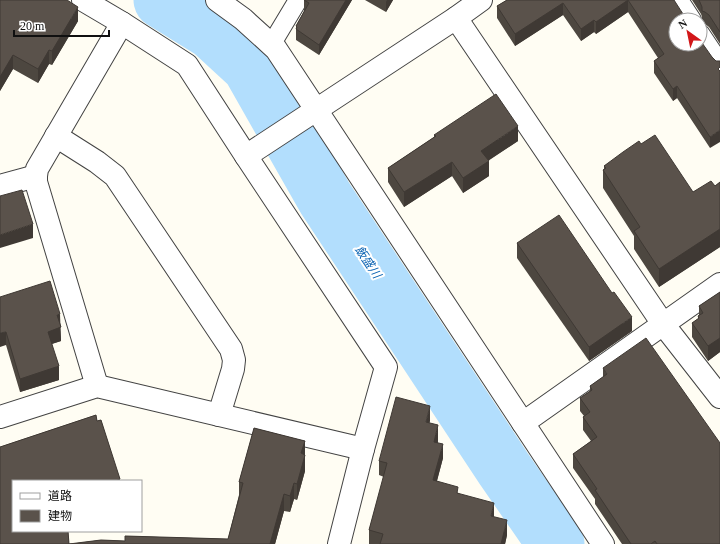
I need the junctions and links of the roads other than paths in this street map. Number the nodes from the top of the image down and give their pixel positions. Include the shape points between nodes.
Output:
1 (83, 0) edge
2 (217, 0) edge
3 (298, 0) edge
4 (481, 0) edge
5 (679, 0) edge
6 (687, 12) edge
7 (456, 18) junction
8 (122, 23) junction
9 (271, 45) junction
10 (708, 45) edge
11 (720, 63) edge
12 (312, 112) junction
13 (56, 136) junction
14 (246, 156) junction
15 (36, 176) junction
16 (0, 186) edge
17 (720, 284) edge
18 (663, 324) junction
19 (97, 386) junction
20 (720, 397) edge
21 (219, 414) junction
22 (0, 417) edge
23 (523, 423) junction
24 (363, 449) junction
25 (339, 544) edge
26 (603, 544) edge

1 - 8 street
2 - 9 street via 243,19
3 - 9 lane
4 - 7 street
5 - 6 lane
7 - 12 street
7 - 18 street
8 - 13 street
8 - 14 street via 187,65
9 - 12 street via 276,49
10 - 11 lane
12 - 14 street
12 - 23 street
13 - 15 street via 37,169
13 - 21 street via 115,176 231,349 233,369
14 - 24 street via 386,367
15 - 16 street
15 - 19 street
17 - 18 street
18 - 20 street
18 - 23 street
19 - 21 street
19 - 22 street
21 - 24 street
23 - 26 street
24 - 25 street

